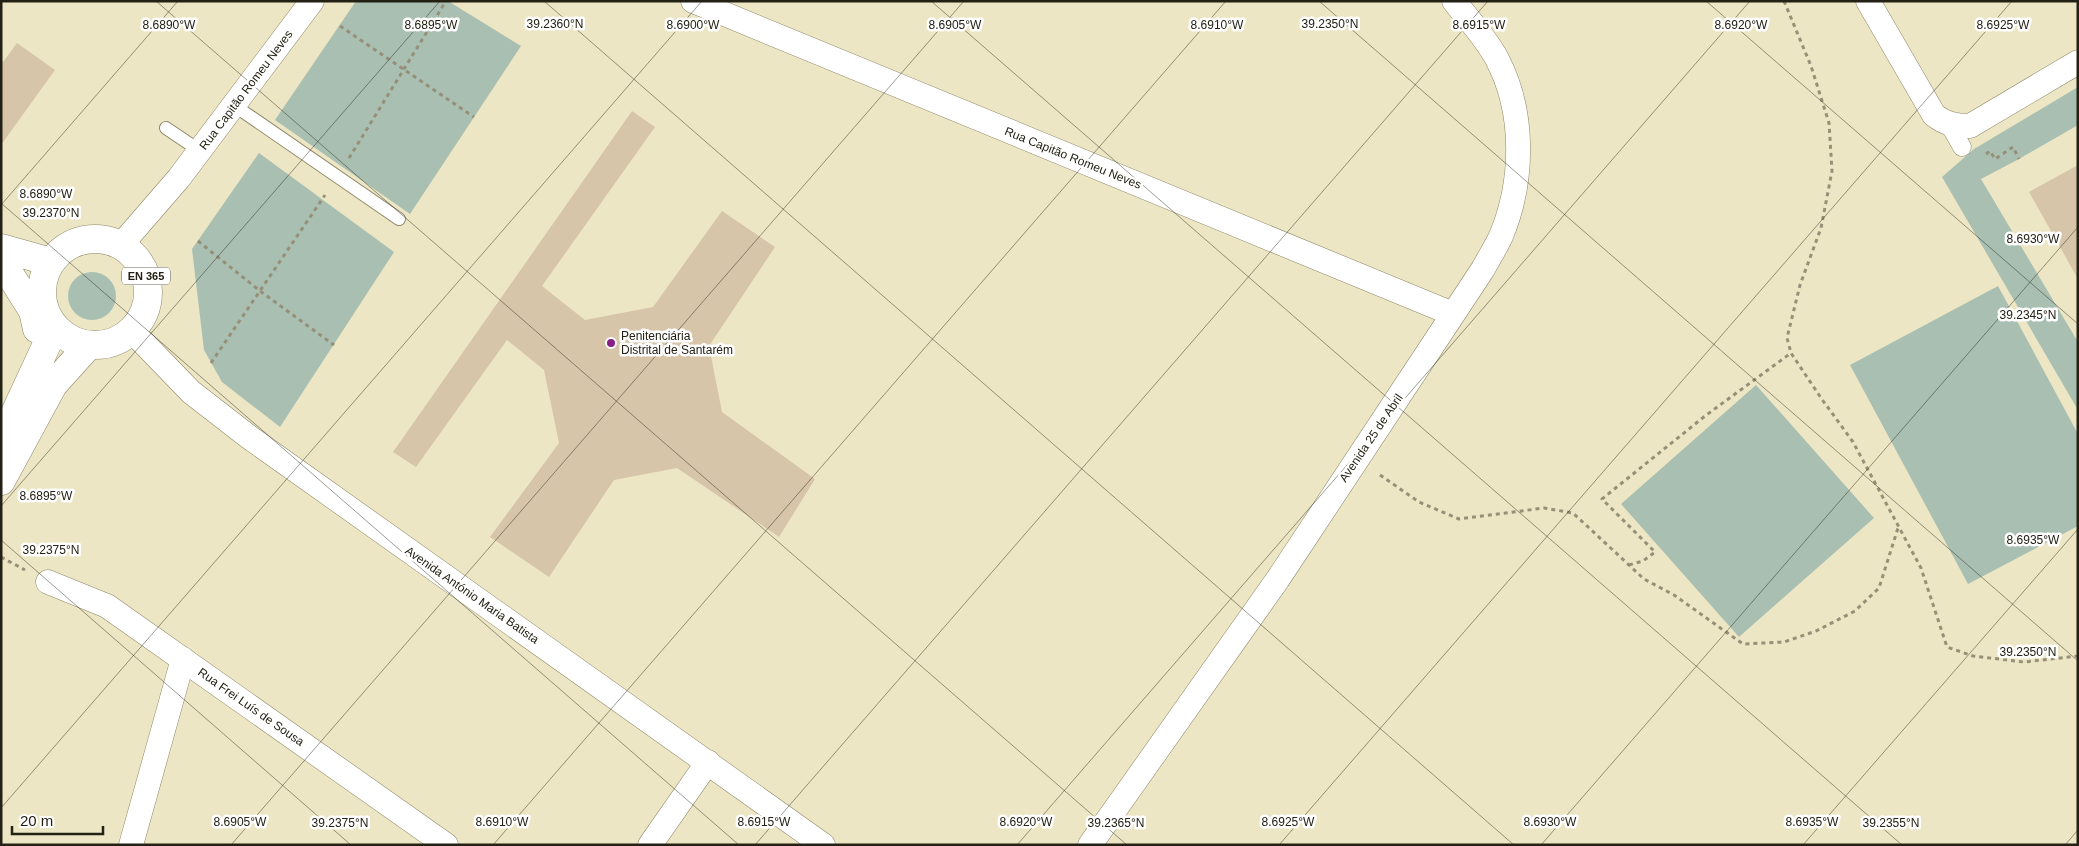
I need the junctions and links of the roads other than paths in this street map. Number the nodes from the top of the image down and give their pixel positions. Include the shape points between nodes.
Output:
1 (312, 1) edge
2 (693, 1) edge
3 (1454, 1) edge
4 (1868, 1) edge
5 (2078, 62) edge
6 (235, 106) junction
7 (1950, 124) junction
8 (166, 128) dead end
9 (1962, 147) road end
10 (200, 151) junction
11 (399, 219) dead end
12 (121, 245) junction
13 (1, 248) edge
14 (51, 262) junction
15 (5, 271) edge
16 (42, 294) junction
17 (1453, 314) junction
18 (50, 320) junction
19 (132, 331) junction
20 (89, 345) junction
21 (43, 355) junction
22 (1, 443) edge
23 (1, 481) edge
24 (48, 582) dead end
25 (183, 659) junction
26 (708, 762) junction
27 (131, 845) edge
28 (446, 845) edge
29 (650, 845) edge
30 (823, 845) edge
31 (1090, 845) edge

1 - 6 street, Rua Capitão Romeu Neves
2 - 17 street, Rua Capitão Romeu Neves
3 - 17 street, Avenida 25 de Abril via 1497,59 1508,84 1518,132 1515,183 1501,237
4 - 7 street via 1934,115
5 - 7 street via 1970,126
6 - 10 street, Rua Capitão Romeu Neves
6 - 11 lane
7 - 9 street
8 - 10 lane
10 - 12 street, Rua Capitão Romeu Neves
12 - 14 main road via 91,239 75,242
12 - 19 main road, EN 365 via 144,269 148,285 148,302
13 - 14 main road
14 - 16 main road via 44,277
15 - 16 main road
15 - 21 main road via 33,311
16 - 18 main road
17 - 31 street, Avenida 25 de Abril via 1278,579
18 - 20 main road via 66,337
18 - 21 main road
19 - 20 main road via 119,340
19 - 26 street, Avenida António Maria Batista via 190,392 249,437
20 - 23 main road via 53,385
21 - 22 main road
24 - 25 street, Rua Frei Luís de Sousa via 107,606
25 - 27 street
25 - 28 street, Rua Frei Luís de Sousa
26 - 29 street
26 - 30 street, Avenida António Maria Batista

